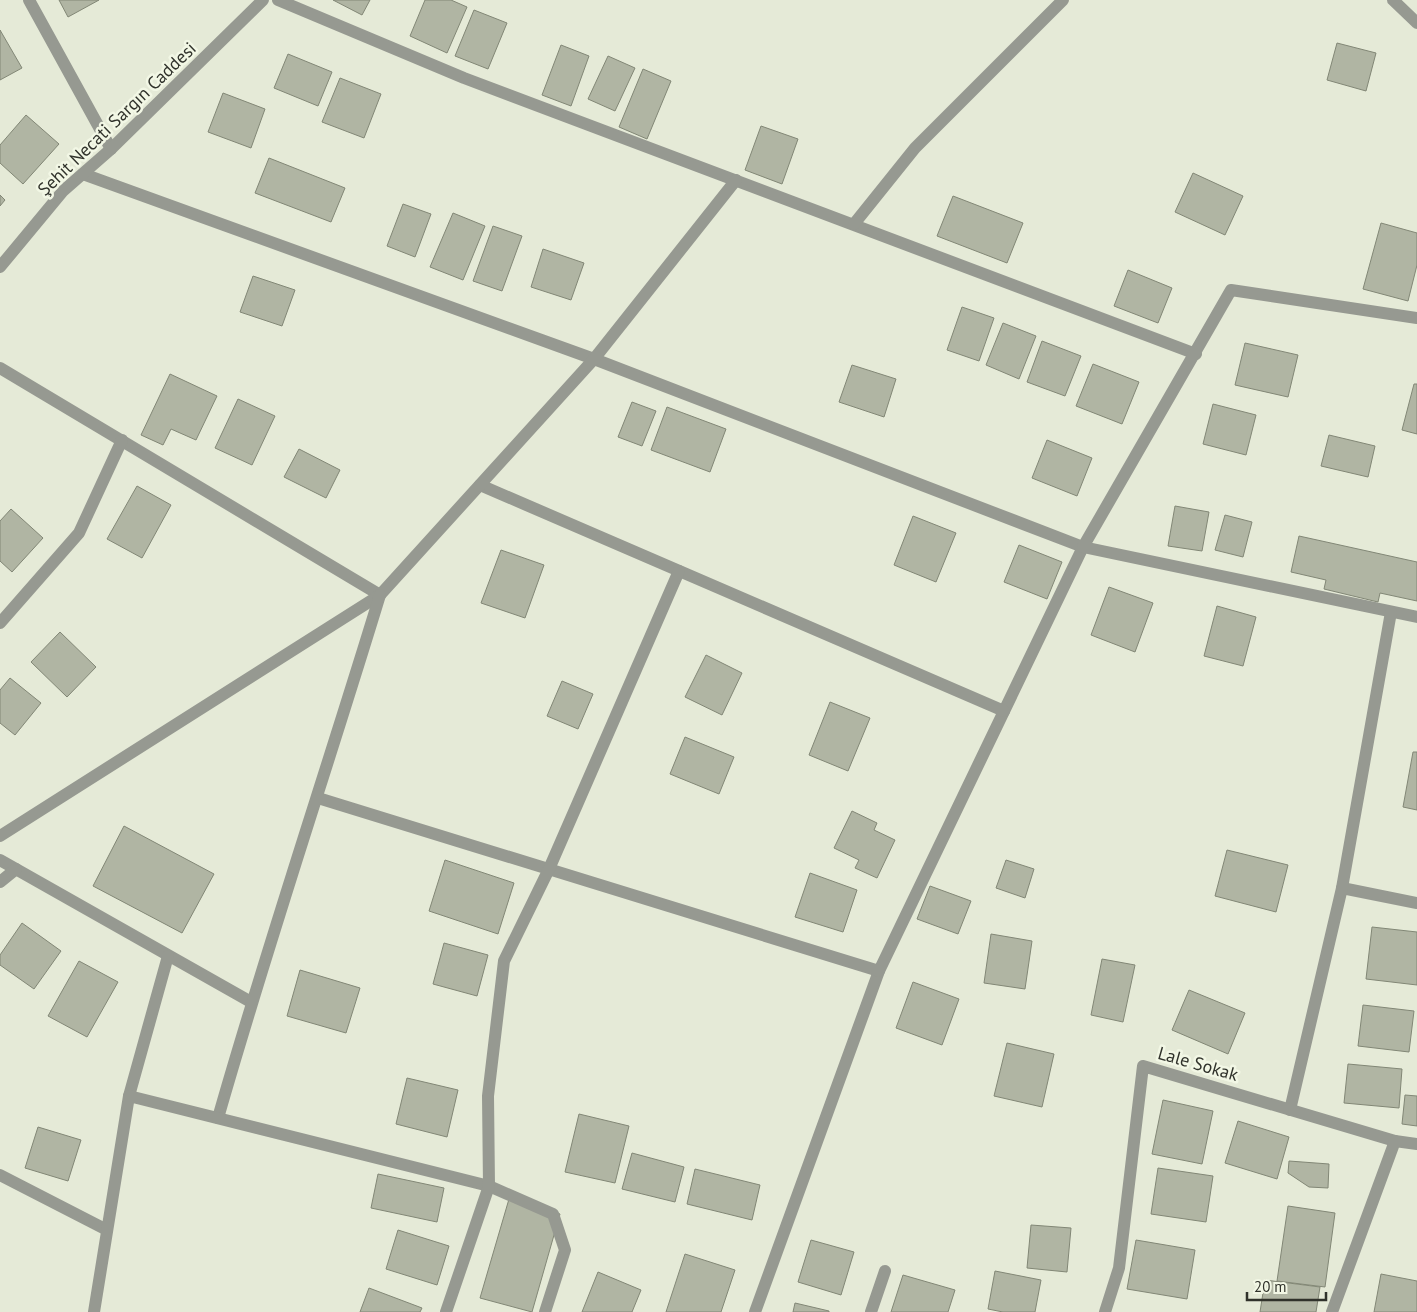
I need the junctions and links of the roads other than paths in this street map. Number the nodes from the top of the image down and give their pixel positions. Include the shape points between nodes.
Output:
1 (29, 0) edge
2 (263, 0) edge
3 (278, 0) edge
4 (1063, 0) edge
5 (1393, 0) edge
6 (1417, 23) edge
7 (112, 149) junction
8 (83, 174) junction
9 (736, 180) junction
10 (854, 224) junction
11 (0, 267) edge
12 (1417, 318) edge
13 (1196, 354) junction
14 (594, 359) junction
15 (0, 368) edge
16 (122, 440) junction
17 (480, 485) junction
18 (1083, 547) junction
19 (678, 571) junction
20 (380, 595) junction
21 (1391, 612) junction
22 (1417, 617) edge
23 (0, 623) edge
24 (1004, 711) junction
25 (318, 798) junction
26 (0, 836) edge
27 (0, 860) edge
28 (16, 869) junction
29 (549, 869) junction
30 (0, 882) edge
31 (1342, 888) junction
32 (1417, 903) edge
33 (168, 956) junction
34 (879, 971) junction
35 (251, 1002) junction
36 (129, 1096) junction
37 (1290, 1110) junction
38 (218, 1118) junction
39 (1395, 1141) junction
40 (1417, 1144) edge
41 (0, 1175) edge
42 (489, 1186) junction
43 (107, 1230) junction
44 (885, 1271) dead end
45 (94, 1312) edge
46 (446, 1312) edge
47 (544, 1312) edge
48 (755, 1312) edge
49 (871, 1312) edge
50 (1105, 1312) edge
51 (1332, 1312) edge

1 - 7 street
2 - 7 street, Şehit Necati Sargın Caddesi
3 - 9 street via 464,78
4 - 10 street via 915,148
5 - 6 street
7 - 8 street, Şehit Necati Sargın Caddesi
8 - 11 street, Şehit Necati Sargın Caddesi via 63,191
8 - 14 street
9 - 10 street
9 - 14 street
10 - 13 street
12 - 13 street via 1231,290
13 - 18 street
14 - 17 street
14 - 18 street
15 - 16 street
16 - 20 street
16 - 23 street via 79,533
17 - 19 street
17 - 20 street
18 - 21 street
18 - 24 street
19 - 24 street
19 - 29 street
20 - 25 street
20 - 26 street
21 - 22 street
21 - 31 street
24 - 34 street
25 - 29 street
25 - 35 street
27 - 28 street
28 - 30 street
28 - 33 street
29 - 34 street
29 - 42 street via 504,961 488,1096
31 - 32 street
31 - 37 street
33 - 35 street
33 - 36 street
34 - 48 street
35 - 38 street
36 - 38 street
36 - 43 street
37 - 39 street, Lale Sokak
37 - 50 street, Lale Sokak via 1143,1066 1119,1268
38 - 42 street
39 - 40 street, Lale Sokak
39 - 51 street
41 - 43 street
42 - 46 street
42 - 47 street via 554,1214 566,1250
43 - 45 street
44 - 49 street

